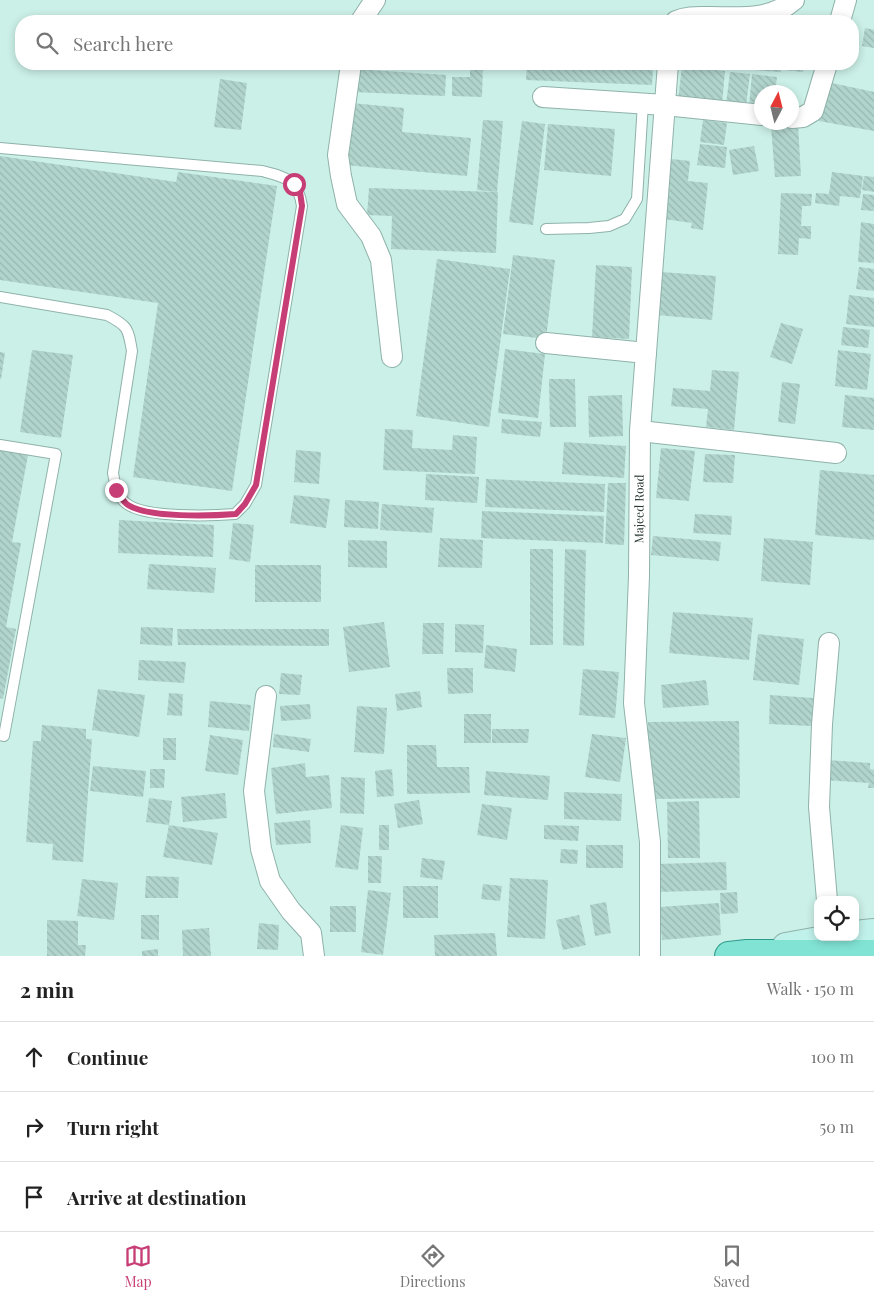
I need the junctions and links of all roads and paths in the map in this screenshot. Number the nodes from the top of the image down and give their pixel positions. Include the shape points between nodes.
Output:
1 (375, 0) edge
2 (794, 0) edge
3 (846, 0) edge
4 (365, 15) edge
5 (761, 15) edge
6 (842, 15) edge
7 (350, 70) edge
8 (668, 70) edge
9 (825, 70) edge
10 (543, 97) dead end
11 (643, 103) junction
12 (665, 105) junction
13 (754, 115) edge
14 (799, 117) edge
15 (0, 148) edge
16 (546, 229) dead end
17 (0, 297) edge
18 (546, 343) dead end
19 (646, 353) junction
20 (392, 357) dead end
21 (640, 431) junction
22 (0, 445) edge
23 (836, 453) dead end
24 (829, 643) dead end
25 (266, 696) dead end
26 (0, 735) edge
27 (827, 896) edge
28 (874, 933) edge
29 (859, 935) edge
30 (818, 941) edge
31 (874, 954) edge
32 (746, 955) edge
33 (314, 956) edge
34 (650, 956) edge

1 - 4 street
2 - 5 street via 784,9
3 - 6 street
7 - 20 street via 338,155 340,176 347,204 371,236 381,260
8 - 12 street, Majeed Road
9 - 14 street via 813,111
10 - 11 street
11 - 12 street
11 - 16 lane via 637,199 625,219 609,226
12 - 13 street
12 - 19 street, Majeed Road
15 - 17 lane via 262,171 281,176 300,192 302,206 256,485 245,504 236,514 209,516 144,512 126,504 116,490 113,473 132,351 130,335 123,323 107,315
18 - 19 street
19 - 21 street, Majeed Road
21 - 23 street
21 - 34 street, Majeed Road via 640,576 634,704 650,842
22 - 26 lane via 56,454 4,736
24 - 27 street via 822,724 820,807
25 - 33 street via 254,791 261,849 270,881 311,933
28 - 29 street
30 - 32 street
31 - 32 main road

